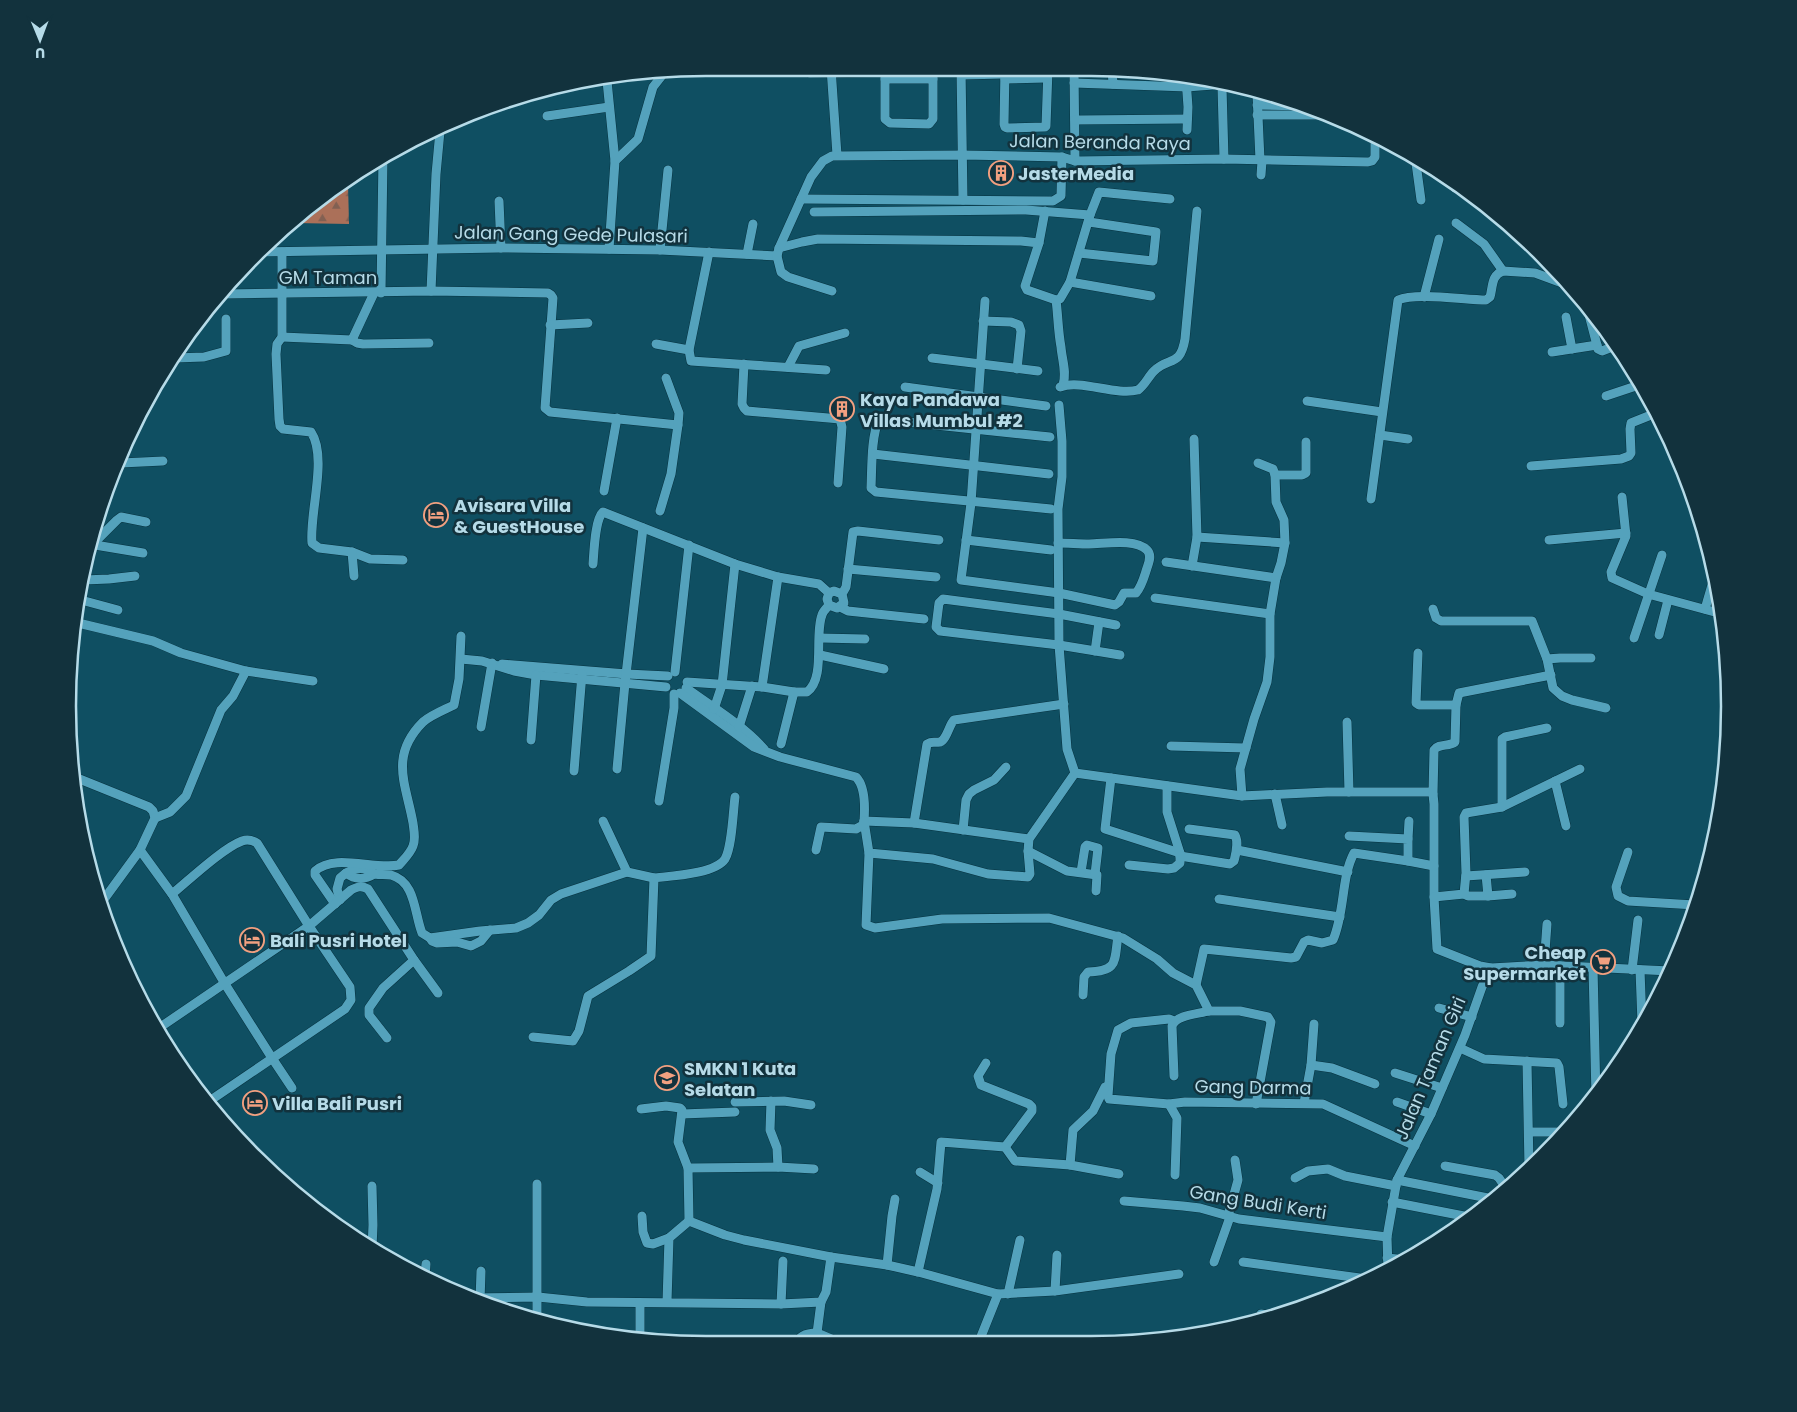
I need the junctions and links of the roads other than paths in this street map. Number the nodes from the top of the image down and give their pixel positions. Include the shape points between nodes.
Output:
1 (831, 76) edge
2 (885, 76) edge
3 (909, 76) edge
4 (961, 76) edge
5 (1005, 76) edge
6 (1047, 76) edge
7 (1074, 76) edge
8 (1113, 77) edge
9 (660, 79) edge
10 (933, 79) joint
11 (1074, 83) junction
12 (1180, 83) edge
13 (607, 84) edge
14 (1113, 84) junction
15 (1187, 84) edge
16 (1222, 90) edge
17 (1258, 99) edge
18 (609, 107) junction
19 (1286, 108) edge
20 (1257, 110) junction
21 (1302, 113) edge
22 (547, 116) dead end
23 (1188, 119) junction
24 (1074, 120) junction
25 (1187, 130) dead end
26 (440, 135) edge
27 (1375, 144) edge
28 (837, 155) junction
29 (962, 155) junction
30 (1062, 157) junction
31 (1224, 159) junction
32 (615, 160) junction
33 (1261, 160) junction
34 (1075, 161) junction
35 (384, 165) edge
36 (1417, 167) edge
37 (668, 170) dead end
38 (1261, 175) dead end
39 (801, 199) junction
40 (1170, 199) dead end
41 (963, 200) junction
42 (1421, 200) dead end
43 (499, 201) dead end
44 (1197, 210) dead end
45 (1045, 211) junction
46 (814, 212) dead end
47 (1089, 219) junction
48 (1456, 223) dead end
49 (753, 224) dead end
50 (1440, 238) dead end
51 (1039, 243) junction
52 (432, 248) junction
53 (501, 248) junction
54 (382, 249) junction
55 (609, 249) junction
56 (660, 250) junction
57 (271, 252) edge
58 (282, 252) junction
59 (709, 252) junction
60 (778, 252) junction
61 (1080, 253) junction
62 (747, 254) junction
63 (1503, 271) junction
64 (1554, 280) edge
65 (1070, 282) junction
66 (431, 291) junction
67 (832, 291) dead end
68 (378, 293) junction
69 (230, 294) edge
70 (282, 294) junction
71 (1151, 296) dead end
72 (1424, 297) junction
73 (1056, 300) junction
74 (985, 301) dead end
75 (1566, 317) dead end
76 (226, 319) dead end
77 (983, 321) junction
78 (588, 323) dead end
79 (1591, 323) edge
80 (550, 325) junction
81 (845, 333) dead end
82 (282, 337) junction
83 (352, 340) junction
84 (429, 343) dead end
85 (656, 344) dead end
86 (1597, 345) junction
87 (1609, 348) edge
88 (1572, 349) junction
89 (689, 350) junction
90 (1552, 352) dead end
91 (182, 356) edge
92 (932, 358) dead end
93 (744, 364) junction
94 (981, 364) junction
95 (788, 367) junction
96 (1017, 369) junction
97 (826, 370) dead end
98 (1038, 371) dead end
99 (666, 378) dead end
100 (906, 387) dead end
101 (1634, 387) edge
102 (1606, 396) dead end
103 (978, 397) junction
104 (1307, 401) dead end
105 (1059, 405) dead end
106 (1046, 406) dead end
107 (1382, 412) junction
108 (1650, 416) edge
109 (617, 418) junction
110 (678, 425) junction
111 (976, 430) junction
112 (1380, 435) junction
113 (1050, 437) dead end
114 (1194, 439) dead end
115 (1408, 439) dead end
116 (1306, 442) dead end
117 (873, 454) junction
118 (163, 461) dead end
119 (125, 463) edge
120 (1258, 463) dead end
121 (974, 465) junction
122 (1531, 466) dead end
123 (1049, 474) dead end
124 (1275, 475) junction
125 (838, 483) dead end
126 (604, 490) dead end
127 (1622, 497) dead end
128 (1371, 499) dead end
129 (971, 503) junction
130 (1051, 509) dead end
131 (660, 511) dead end
132 (146, 522) dead end
133 (643, 528) junction
134 (1626, 533) junction
135 (100, 537) edge
136 (1197, 537) junction
137 (939, 540) dead end
138 (966, 540) junction
139 (1549, 540) dead end
140 (1058, 543) junction
141 (1285, 543) junction
142 (98, 545) edge
143 (689, 545) junction
144 (1051, 550) dead end
145 (352, 552) junction
146 (143, 553) dead end
147 (1662, 555) dead end
148 (403, 560) dead end
149 (1166, 562) dead end
150 (593, 564) dead end
151 (735, 564) junction
152 (1192, 566) junction
153 (848, 569) junction
154 (135, 576) dead end
155 (354, 576) dead end
156 (778, 576) junction
157 (936, 577) dead end
158 (1276, 578) junction
159 (89, 580) edge
160 (1710, 591) edge
161 (1059, 593) junction
162 (829, 594) junction
163 (842, 594) junction
164 (1648, 594) junction
165 (1155, 598) dead end
166 (1668, 600) junction
167 (85, 601) edge
168 (829, 605) junction
169 (840, 607) junction
170 (1433, 609) dead end
171 (118, 610) dead end
172 (1705, 610) junction
173 (1713, 612) edge
174 (1059, 614) junction
175 (1270, 614) junction
176 (924, 619) dead end
177 (1099, 622) junction
178 (82, 624) edge
179 (1116, 624) dead end
180 (1659, 635) dead end
181 (461, 636) dead end
182 (820, 638) junction
183 (1634, 638) dead end
184 (865, 639) dead end
185 (1060, 645) junction
186 (1095, 651) junction
187 (1418, 653) dead end
188 (820, 655) junction
189 (1120, 655) dead end
190 (1591, 658) dead end
191 (461, 659) junction
192 (1547, 660) junction
193 (492, 663) junction
194 (884, 669) dead end
195 (246, 671) junction
196 (536, 674) junction
197 (671, 674) junction
198 (582, 675) junction
199 (1551, 675) junction
200 (626, 678) junction
201 (313, 681) dead end
202 (722, 685) junction
203 (757, 687) junction
204 (666, 688) junction
205 (682, 689) junction
206 (794, 692) junction
207 (1064, 704) junction
208 (1456, 705) junction
209 (1606, 708) dead end
210 (714, 709) junction
211 (1348, 722) dead end
212 (481, 727) dead end
213 (739, 727) junction
214 (1547, 728) dead end
215 (531, 740) dead end
216 (781, 744) dead end
217 (1171, 746) dead end
218 (1246, 748) junction
219 (766, 752) junction
220 (1006, 768) dead end
221 (617, 769) dead end
222 (1580, 769) dead end
223 (574, 770) dead end
224 (1075, 773) junction
225 (1111, 778) junction
226 (81, 780) edge
227 (1555, 781) junction
228 (1167, 786) junction
229 (1349, 792) junction
230 (1275, 794) junction
231 (1433, 794) junction
232 (1242, 796) junction
233 (735, 797) dead end
234 (659, 801) dead end
235 (1502, 807) junction
236 (155, 818) junction
237 (603, 821) dead end
238 (864, 821) junction
239 (1409, 821) dead end
240 (914, 822) junction
241 (1282, 825) dead end
242 (1566, 826) dead end
243 (1189, 829) dead end
244 (963, 830) junction
245 (1349, 836) dead end
246 (1029, 839) junction
247 (1408, 839) junction
248 (140, 850) junction
249 (816, 850) dead end
250 (1028, 850) junction
251 (1237, 850) junction
252 (1628, 852) dead end
253 (869, 853) junction
254 (1180, 854) junction
255 (1408, 861) junction
256 (1129, 865) dead end
257 (1434, 866) junction
258 (627, 872) junction
259 (1081, 872) junction
260 (1348, 872) junction
261 (1525, 872) dead end
262 (1095, 874) junction
263 (1486, 875) junction
264 (1466, 876) junction
265 (654, 878) junction
266 (1096, 891) dead end
267 (172, 894) junction
268 (1464, 894) junction
269 (1512, 894) dead end
270 (106, 896) edge
271 (1488, 896) junction
272 (1434, 897) junction
273 (1219, 900) dead end
274 (337, 902) junction
275 (1688, 905) edge
276 (1340, 917) junction
277 (1638, 920) dead end
278 (1547, 924) dead end
279 (309, 926) junction
280 (490, 930) junction
281 (1118, 936) junction
282 (430, 938) junction
283 (414, 960) junction
284 (1544, 965) junction
285 (1560, 966) junction
286 (1593, 967) junction
287 (1491, 968) junction
288 (1636, 970) junction
289 (1662, 971) edge
290 (225, 984) junction
291 (1196, 985) junction
292 (438, 992) dead end
293 (1083, 995) dead end
294 (1439, 1008) dead end
295 (1209, 1011) junction
296 (1641, 1012) edge
297 (1472, 1017) junction
298 (1174, 1021) junction
299 (1560, 1023) dead end
300 (1314, 1024) dead end
301 (163, 1025) edge
302 (533, 1037) dead end
303 (387, 1038) dead end
304 (1460, 1048) junction
305 (272, 1058) junction
306 (1527, 1062) junction
307 (986, 1064) dead end
308 (1311, 1065) junction
309 (1396, 1074) dead end
310 (1174, 1076) dead end
311 (1596, 1083) edge
312 (1375, 1084) dead end
313 (1108, 1086) junction
314 (292, 1088) dead end
315 (1442, 1088) junction
316 (214, 1098) edge
317 (771, 1100) junction
318 (1397, 1102) dead end
319 (1304, 1103) junction
320 (1168, 1104) junction
321 (1256, 1104) junction
322 (1563, 1104) dead end
323 (810, 1105) dead end
324 (640, 1109) dead end
325 (682, 1114) junction
326 (1431, 1114) junction
327 (1529, 1132) junction
328 (1554, 1132) edge
329 (1415, 1146) junction
330 (1005, 1147) junction
331 (1529, 1158) edge
332 (1235, 1160) dead end
333 (1070, 1165) junction
334 (1445, 1166) dead end
335 (778, 1167) junction
336 (688, 1168) junction
337 (814, 1169) dead end
338 (920, 1172) dead end
339 (1118, 1174) dead end
340 (1175, 1175) dead end
341 (1295, 1178) dead end
342 (1502, 1182) edge
343 (938, 1183) junction
344 (1396, 1183) junction
345 (537, 1184) dead end
346 (372, 1186) dead end
347 (1484, 1197) edge
348 (895, 1199) dead end
349 (1124, 1201) dead end
350 (1392, 1202) junction
351 (1461, 1215) edge
352 (642, 1216) dead end
353 (1229, 1217) junction
354 (689, 1221) junction
355 (1387, 1237) junction
356 (669, 1238) junction
357 (372, 1240) edge
358 (1020, 1240) dead end
359 (1057, 1254) dead end
360 (831, 1257) junction
361 (1387, 1258) junction
362 (1392, 1259) edge
363 (783, 1261) dead end
364 (1387, 1261) edge
365 (1214, 1262) dead end
366 (1243, 1262) dead end
367 (426, 1264) dead end
368 (887, 1265) junction
369 (426, 1270) edge
370 (481, 1271) dead end
371 (918, 1272) junction
372 (1179, 1274) dead end
373 (1356, 1277) edge
374 (1055, 1291) junction
375 (480, 1293) edge
376 (998, 1294) junction
377 (1008, 1294) junction
378 (538, 1297) junction
379 (496, 1299) edge
380 (640, 1302) junction
381 (667, 1302) junction
382 (821, 1302) junction
383 (782, 1304) junction
384 (537, 1312) edge
385 (640, 1332) edge
386 (817, 1333) junction
387 (803, 1336) edge
388 (824, 1336) edge
389 (981, 1336) edge

1 - 28 street
2 - 10 street via 886,121 930,124 933,119
3 - 10 street
4 - 29 street
5 - 6 street via 1004,127 1007,128 1045,127
7 - 11 street
8 - 14 street
9 - 32 street via 653,87 638,139
11 - 14 street
11 - 24 street
12 - 14 street
13 - 18 street
15 - 23 street
16 - 31 street
17 - 20 street
18 - 22 street
18 - 32 street
19 - 20 street
20 - 21 street
20 - 33 street
23 - 24 street
23 - 25 street
24 - 34 street
26 - 52 street
27 - 33 street, Jalan Beranda Raya via 1375,157 1368,162
28 - 29 street, Jalan Beranda Raya
28 - 39 street, Jalan Beranda Raya via 823,161
29 - 30 street, Jalan Beranda Raya
29 - 41 street
30 - 34 street, Jalan Beranda Raya
30 - 41 street via 1061,196 1058,199
31 - 33 street, Jalan Beranda Raya
31 - 34 street, Jalan Beranda Raya
32 - 55 street
33 - 38 street
35 - 54 street
36 - 42 street
37 - 56 street
39 - 41 street
39 - 60 street
40 - 47 street via 1099,192
43 - 53 street
44 - 73 street via 1183,350 1173,362 1159,366 1142,388 1126,392 1061,386 1065,369
45 - 46 street
45 - 47 street
45 - 51 street
47 - 61 street
47 - 61 street via 1156,232 1153,261
48 - 63 street via 1484,244
49 - 62 street
50 - 72 street
51 - 60 street, Jalan Gang Gede Pulasari via 818,239
51 - 73 street via 1025,286 1027,290
52 - 53 street, Jalan Gang Gede Pulasari
52 - 54 street, Jalan Gang Gede Pulasari
52 - 66 street
53 - 55 street, Jalan Gang Gede Pulasari
54 - 58 street, Jalan Gang Gede Pulasari
54 - 68 street
55 - 56 street, Jalan Gang Gede Pulasari
56 - 59 street, Jalan Gang Gede Pulasari
57 - 58 street, Jalan Gang Gede Pulasari
58 - 70 street
59 - 62 street, Jalan Gang Gede Pulasari
59 - 89 street
60 - 62 street, Jalan Gang Gede Pulasari
60 - 67 street via 781,272
61 - 65 street
63 - 64 street via 1535,273
63 - 72 street via 1494,277 1490,297 1486,300
65 - 71 street
65 - 73 street via 1063,297
66 - 68 street, GM Taman
66 - 80 street, GM Taman via 548,294 553,298
68 - 70 street, GM Taman
68 - 83 street
69 - 70 street, GM Taman
70 - 82 street
72 - 107 street via 1398,300
74 - 77 street
75 - 88 street
76 - 91 street via 226,351 204,358
77 - 94 street
77 - 96 street via 1019,325
78 - 80 street
79 - 86 street
80 - 109 street via 545,408 550,412
81 - 95 street via 799,346
82 - 83 street
82 - 145 street via 276,354 280,426 288,431 310,432 318,459 312,543 319,548
83 - 84 street via 363,344
85 - 89 street
86 - 87 street via 1602,351
86 - 88 street
88 - 90 street
89 - 93 street via 691,361
92 - 94 street
93 - 95 street
93 - 125 street via 742,404 745,410 840,419
94 - 96 street
94 - 103 street
95 - 97 street
96 - 98 street
99 - 110 street via 679,413
100 - 103 street
101 - 102 street
103 - 106 street
103 - 111 street
104 - 107 street
105 - 140 street via 1062,477
107 - 112 street
108 - 122 street via 1632,423 1631,453 1626,457
109 - 110 street
109 - 126 street
110 - 131 street via 671,474
111 - 113 street
111 - 117 street via 881,418 877,424
111 - 121 street
112 - 115 street
112 - 128 street
114 - 136 street
116 - 124 street via 1307,470 1304,475
117 - 121 street
117 - 129 street via 871,488 876,492
118 - 119 street
120 - 124 street via 1273,469
121 - 123 street
121 - 129 street
124 - 141 street via 1276,502 1284,520
127 - 134 street
129 - 130 street
129 - 138 street
132 - 135 street via 121,517
133 - 143 street
133 - 150 street via 601,512
133 - 200 street
134 - 139 street
134 - 164 street via 1611,577
136 - 141 street
136 - 152 street
137 - 153 street via 855,531
138 - 144 street
138 - 161 street via 961,580
140 - 161 street
140 - 161 street via 1127,543 1140,546 1150,555 1138,590 1132,595 1124,593 1117,604
141 - 158 street
142 - 146 street
143 - 151 street
143 - 197 street
145 - 148 street via 370,559
145 - 155 street
147 - 164 street
149 - 152 street
151 - 156 street
151 - 202 street
152 - 158 street
153 - 157 street
153 - 163 street
154 - 159 street
156 - 162 street via 820,584
156 - 203 street
158 - 175 street
160 - 172 street
161 - 174 street
162 - 163 street via 834,591
162 - 168 street
163 - 169 street via 844,600
164 - 166 street
164 - 183 street
165 - 175 street
166 - 172 street
166 - 180 street
167 - 171 street
168 - 169 street
168 - 182 street via 822,616
169 - 176 street via 848,611
170 - 192 street via 1441,621 1532,621
172 - 173 street
174 - 177 street
174 - 185 street
174 - 185 street via 943,599 938,603 936,627 940,631
175 - 218 street via 1267,682
177 - 179 street
177 - 186 street
178 - 195 street via 153,641 181,653
181 - 191 street
182 - 184 street
182 - 188 street
185 - 186 street
185 - 207 street
186 - 189 street
187 - 208 street via 1416,703
188 - 194 street
188 - 206 street via 812,688 807,692
190 - 192 street
191 - 193 street
191 - 274 street via 454,705 424,721 405,750 402,768 414,845 399,865 331,863 321,866 315,874
192 - 199 street
193 - 196 street
193 - 198 street via 535,666
193 - 212 street
195 - 201 street
195 - 236 street via 233,696 221,710 186,796 170,812
196 - 198 street
196 - 215 street
197 - 200 street
197 - 204 street via 665,682
197 - 205 street via 681,673 685,677
198 - 200 street
198 - 223 street
199 - 208 street via 1460,692
199 - 209 street via 1553,688 1562,696
200 - 204 street
200 - 221 street
202 - 203 street
202 - 205 street
202 - 210 street
203 - 206 street
203 - 213 street
204 - 205 street
205 - 210 street
205 - 219 street via 754,747
205 - 234 street via 674,708
206 - 216 street
207 - 224 street via 1067,749
207 - 240 street via 954,720 940,742 927,744
208 - 231 street via 1456,742 1434,750
210 - 213 street
211 - 229 street
213 - 219 street
214 - 235 street via 1504,737 1501,743
217 - 218 street
218 - 232 street via 1240,770
219 - 238 street via 856,777 861,786
220 - 244 street via 994,780 969,794
222 - 227 street
224 - 225 street
224 - 246 street
225 - 228 street
225 - 254 street via 1106,829
226 - 236 street via 149,807
227 - 235 street
227 - 242 street
228 - 232 street
228 - 254 street via 1167,812
229 - 230 street
229 - 231 street via 1422,791
230 - 232 street
230 - 241 street
231 - 257 street
233 - 265 street via 724,860 716,866 689,874
235 - 264 street via 1466,813
236 - 248 street
237 - 258 street
238 - 240 street
238 - 249 street via 856,829 821,827
238 - 253 street
239 - 247 street
240 - 244 street
243 - 251 street via 1235,834
244 - 246 street
245 - 247 street
246 - 250 street
247 - 255 street
248 - 267 street
248 - 270 street
250 - 253 street via 1030,874 1025,877 988,874 932,859
250 - 259 street via 1063,869
251 - 254 street via 1234,862 1230,864
251 - 260 street
252 - 275 street via 1616,886 1618,896 1628,901
253 - 281 street via 866,926 875,928 960,918 1049,918
254 - 256 street via 1178,866 1168,869
255 - 257 street
255 - 260 street via 1354,853
257 - 272 street
258 - 265 street
258 - 280 street via 561,894 528,923 516,928
259 - 262 street
259 - 262 street via 1088,845 1098,848
260 - 276 street
261 - 263 street
262 - 266 street via 1098,877
263 - 264 street
263 - 271 street
264 - 268 street
265 - 302 street via 651,956 588,996 580,1031 573,1041
267 - 279 street via 226,851 250,840 257,843
267 - 290 street
268 - 271 street
268 - 272 street
269 - 271 street
272 - 287 street via 1437,949
273 - 276 street
274 - 279 street
274 - 282 street via 341,875 346,873 360,878 374,874 392,875 406,884 422,934
274 - 283 street via 358,886 368,889
276 - 291 street via 1333,940 1322,943 1308,940 1296,958 1204,949
277 - 288 street
278 - 284 street
279 - 290 street
279 - 305 street via 350,987 351,1000 345,1009
280 - 282 street
280 - 282 street via 481,942 471,946 457,942 437,943
281 - 291 street
281 - 293 street via 1114,964 1102,972 1088,972 1084,978
283 - 292 street
283 - 303 street via 383,988 369,1008 369,1015
284 - 285 street
284 - 287 street
285 - 286 street
285 - 299 street
286 - 288 street
286 - 311 street
287 - 297 street, Jalan Taman Giri
288 - 289 street
288 - 296 street
290 - 301 street
290 - 305 street
291 - 295 street
294 - 297 street
295 - 298 street
295 - 321 street via 1251,1013 1270,1019
297 - 304 street, Jalan Taman Giri
298 - 310 street
298 - 313 street via 1131,1024 1118,1030 1111,1054
300 - 308 street
304 - 306 street via 1484,1059
304 - 315 street, Jalan Taman Giri
305 - 314 street
305 - 316 street
306 - 322 street via 1558,1064
306 - 327 street
307 - 330 street via 978,1076 980,1085 1032,1107
308 - 312 street via 1332,1068
308 - 319 street
309 - 315 street
313 - 320 street, Gang Darma via 1111,1100
313 - 333 street via 1104,1087 1093,1111 1073,1130
315 - 326 street, Jalan Taman Giri
317 - 323 street
317 - 325 street
317 - 335 street via 770,1130 777,1148
318 - 326 street
319 - 321 street, Gang Darma
319 - 329 street, Gang Darma via 1323,1104
320 - 321 street, Gang Darma
320 - 340 street via 1177,1118
324 - 325 street via 666,1106 680,1108
325 - 336 street via 678,1142
326 - 329 street, Jalan Taman Giri
327 - 328 street
327 - 331 street
329 - 344 street, Jalan Taman Giri
330 - 333 street via 1015,1161
330 - 343 street via 941,1142
332 - 353 street via 1238,1180
333 - 339 street
334 - 342 street via 1495,1175
335 - 336 street
335 - 337 street
336 - 354 street
338 - 343 street
341 - 344 street via 1328,1169 1345,1176
343 - 371 street
344 - 347 street
344 - 350 street, Jalan Taman Giri
345 - 378 street
346 - 357 street
348 - 368 street
349 - 353 street, Gang Budi Kerti via 1193,1208
350 - 351 street
350 - 355 street, Jalan Taman Giri
352 - 356 street via 647,1243
353 - 355 street, Gang Budi Kerti
353 - 365 street
354 - 356 street
354 - 360 street via 744,1240
355 - 361 street, Jalan Taman Giri
356 - 381 street
358 - 377 street
359 - 374 street
360 - 368 street
360 - 382 street via 826,1292
361 - 362 street
361 - 364 street, Jalan Taman Giri
363 - 383 street
366 - 373 street
367 - 369 street
368 - 371 street
370 - 375 street
371 - 376 street
372 - 374 street
374 - 377 street
376 - 377 street
376 - 389 street
378 - 379 street
378 - 380 street via 587,1302
378 - 384 street
380 - 381 street
380 - 385 street
381 - 383 street
382 - 383 street
382 - 386 street
386 - 387 street
386 - 388 street

